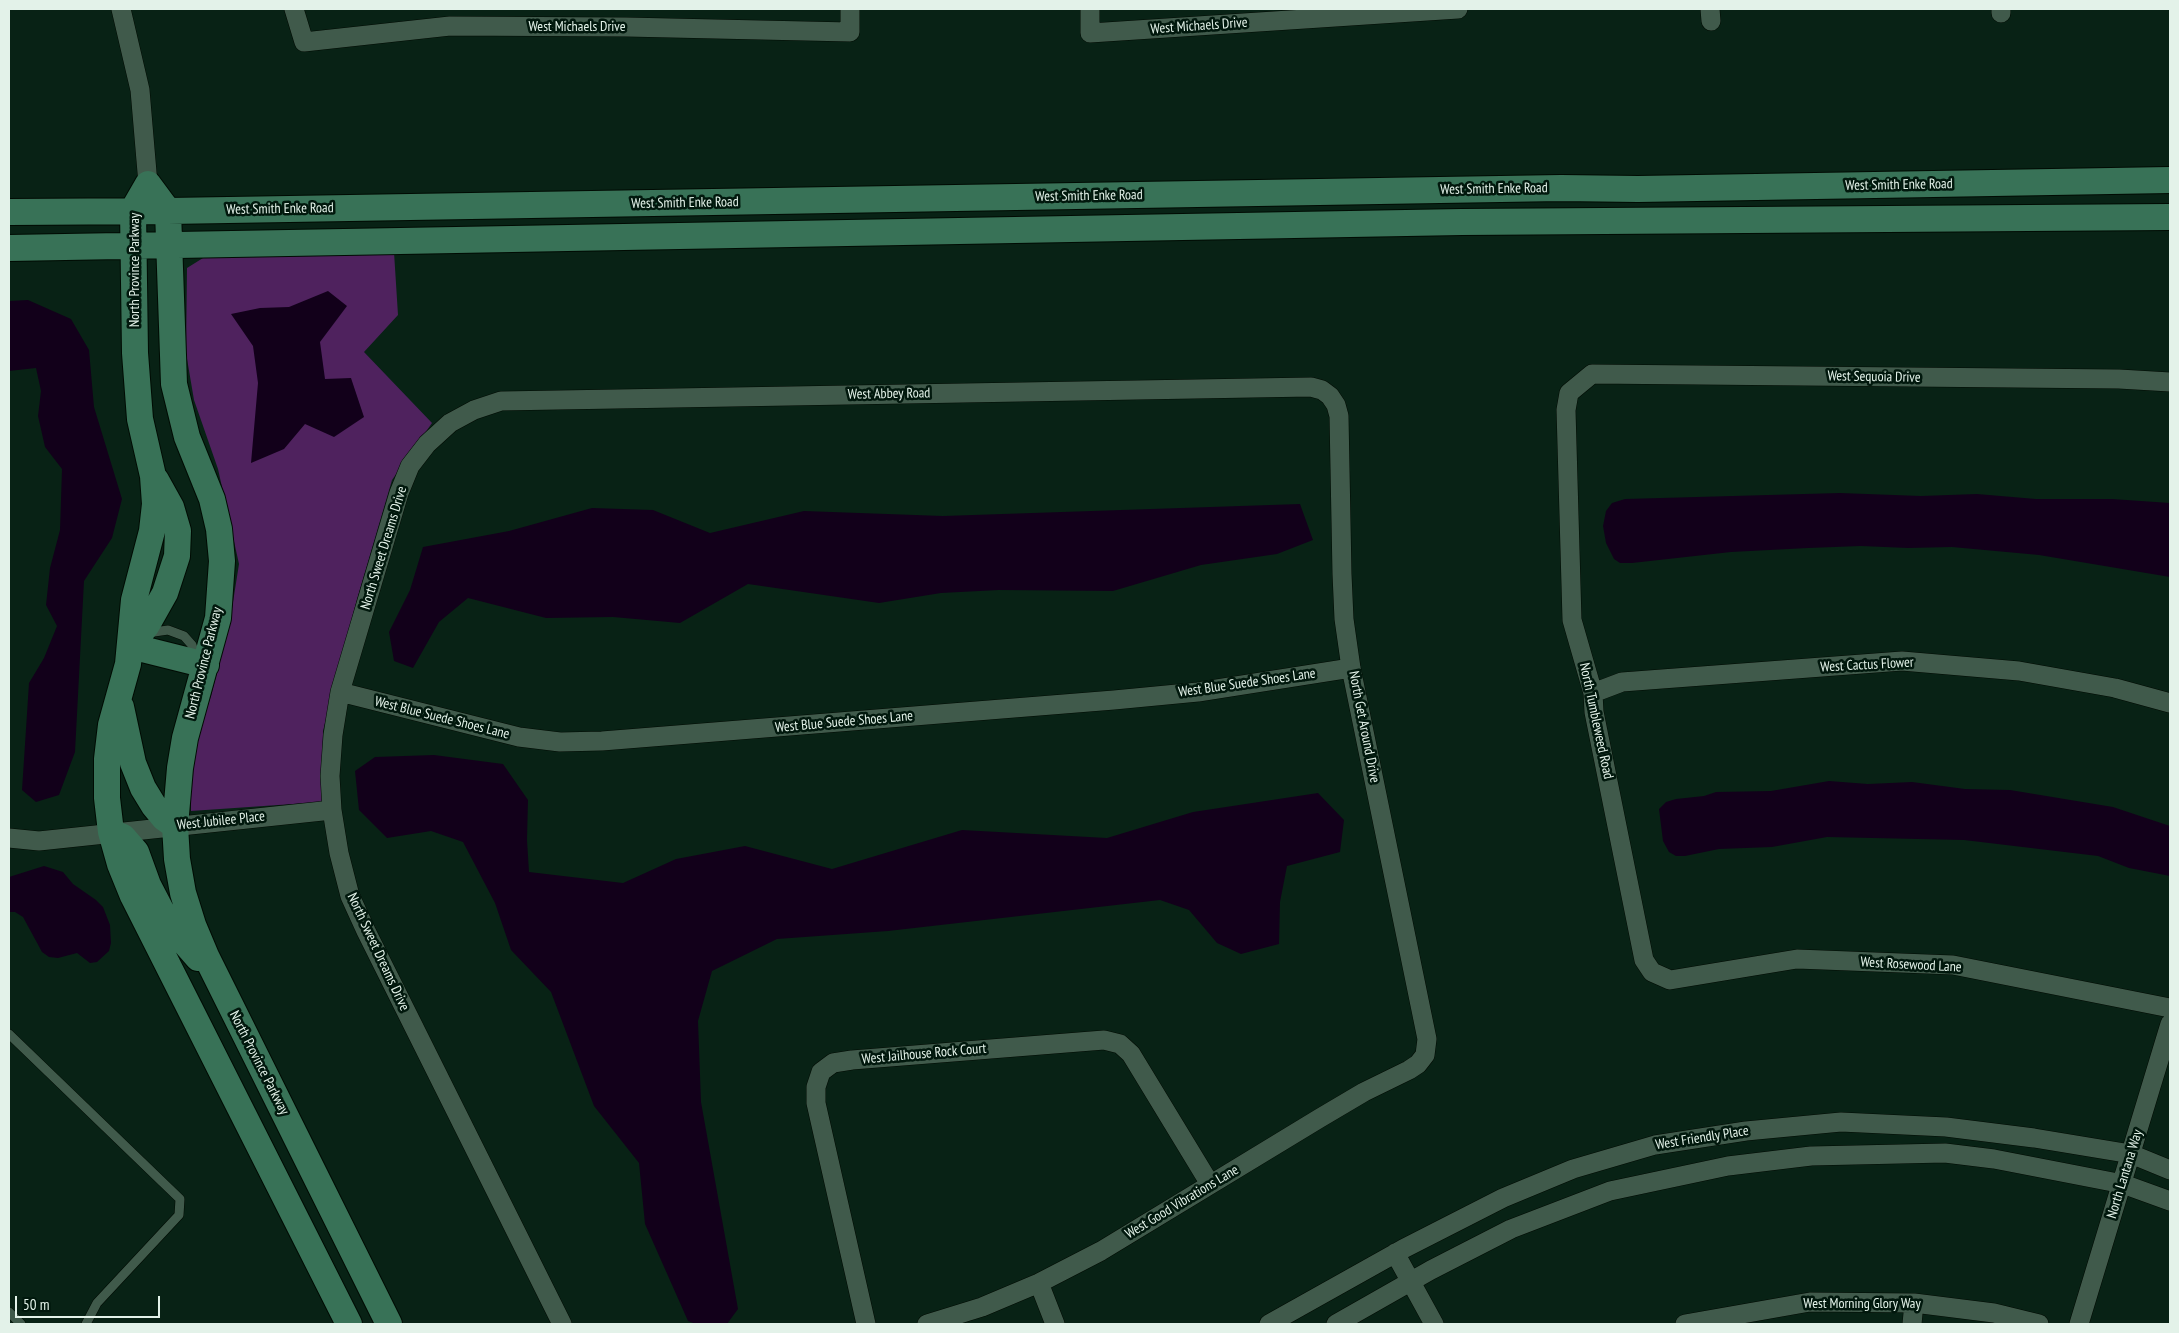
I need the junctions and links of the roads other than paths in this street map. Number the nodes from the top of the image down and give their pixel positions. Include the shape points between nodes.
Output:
1 (120, 9) edge
2 (294, 9) edge
3 (850, 9) edge
4 (1090, 9) edge
5 (1458, 9) edge
6 (2170, 180) edge
7 (148, 184) junction
8 (133, 210) junction
9 (168, 211) junction
10 (9, 212) edge
11 (2170, 217) edge
12 (171, 245) junction
13 (133, 246) junction
14 (9, 248) edge
15 (2170, 382) edge
16 (1581, 383) joint
17 (1330, 396) joint
18 (450, 423) joint
19 (135, 640) junction
20 (202, 664) junction
21 (1351, 668) junction
22 (120, 687) junction
23 (340, 692) junction
24 (1593, 694) junction
25 (2170, 703) edge
26 (332, 810) junction
27 (176, 826) junction
28 (111, 832) junction
29 (9, 838) edge
30 (1652, 972) joint
31 (219, 983) junction
32 (2170, 1008) edge
33 (2170, 1024) edge
34 (9, 1034) edge
35 (1425, 1055) joint
36 (2131, 1154) junction
37 (2170, 1170) edge
38 (1210, 1184) junction
39 (2122, 1184) junction
40 (2170, 1201) edge
41 (1395, 1253) junction
42 (1410, 1282) junction
43 (1039, 1283) junction
44 (1914, 1303) junction
45 (9, 1312) edge
46 (21, 1324) edge
47 (86, 1324) edge
48 (349, 1324) edge
49 (389, 1324) edge
50 (562, 1324) edge
51 (866, 1324) edge
52 (927, 1324) edge
53 (1055, 1324) edge
54 (1269, 1324) edge
55 (1336, 1324) edge
56 (1434, 1324) edge
57 (1685, 1324) edge
58 (1912, 1324) edge
59 (2039, 1324) edge
60 (2079, 1324) edge

1 - 7 street via 140,90
2 - 3 street, West Michaels Drive via 304,42 450,26 850,32
4 - 5 street, West Michaels Drive via 1090,33
6 - 9 street, West Smith Enke Road
7 - 8 street, North Province Parkway
7 - 9 street
8 - 9 street, West Smith Enke Road
8 - 10 street, West Smith Enke Road
8 - 13 street, North Province Parkway
9 - 12 street, North Province Parkway
11 - 12 street via 1492,222
12 - 13 street
12 - 20 street, North Province Parkway via 174,384 187,437 212,499 222,561 218,618
13 - 14 street
13 - 19 street, North Province Parkway via 136,387 153,476 155,504 152,531 130,621
15 - 16 street, West Sequoia Drive via 1592,374
16 - 24 street, North Tumbleweed Road via 1569,392 1566,410 1572,620
17 - 18 street, West Abbey Road via 1311,387 529,400 501,401
17 - 21 street, North Get Around Drive via 1339,416 1344,619
18 - 23 street, North Sweet Dreams Drive via 427,444 410,466 399,493
19 - 20 street
19 - 22 street, North Province Parkway
20 - 27 street, North Province Parkway via 180,768
21 - 23 street, West Blue Suede Shoes Lane via 1198,692 602,742 560,742 519,737
21 - 35 street, North Get Around Drive via 1427,1039
22 - 27 street via 121,715 133,763 154,806
22 - 28 street, North Province Parkway via 107,759
23 - 26 street, North Sweet Dreams Drive via 330,776
24 - 25 street, West Cactus Flower via 1622,682 1902,661 2019,671 2115,688
24 - 30 street, North Tumbleweed Road via 1644,960
26 - 27 street, West Jubilee Place
26 - 50 street, North Sweet Dreams Drive via 350,896
27 - 28 street, West Jubilee Place
27 - 31 street, North Province Parkway via 183,893 193,925
28 - 29 street, West Jubilee Place via 38,840
28 - 31 street via 123,837 136,852 161,910
28 - 48 street, North Province Parkway via 132,896
30 - 32 street, West Rosewood Lane via 1670,980 1797,959 1953,965
31 - 49 street, North Province Parkway
33 - 36 street, North Lantana Way
34 - 47 lane via 180,1199 179,1215 97,1303
35 - 38 street, West Good Vibrations Lane via 1409,1070 1364,1092
36 - 37 street, West Friendly Place
36 - 39 street, North Lantana Way
36 - 41 street, West Friendly Place via 1946,1127 1841,1122 1746,1130 1655,1145 1573,1169 1503,1198
38 - 43 street, West Good Vibrations Lane via 1101,1251
38 - 51 street, West Jailhouse Rock Court via 1131,1054 1120,1044 1104,1040 833,1063 821,1072 816,1087 816,1103
39 - 40 street
39 - 42 street via 1994,1159 1945,1153 1810,1156 1728,1166 1610,1191 1510,1229
39 - 60 street, North Lantana Way
41 - 42 street
41 - 54 street, West Friendly Place
42 - 55 street
42 - 56 street
43 - 52 street, West Good Vibrations Lane via 982,1307
43 - 53 street
44 - 57 street, West Morning Glory Way via 1810,1302
44 - 58 street
44 - 59 street, West Morning Glory Way via 1994,1313
45 - 46 lane

